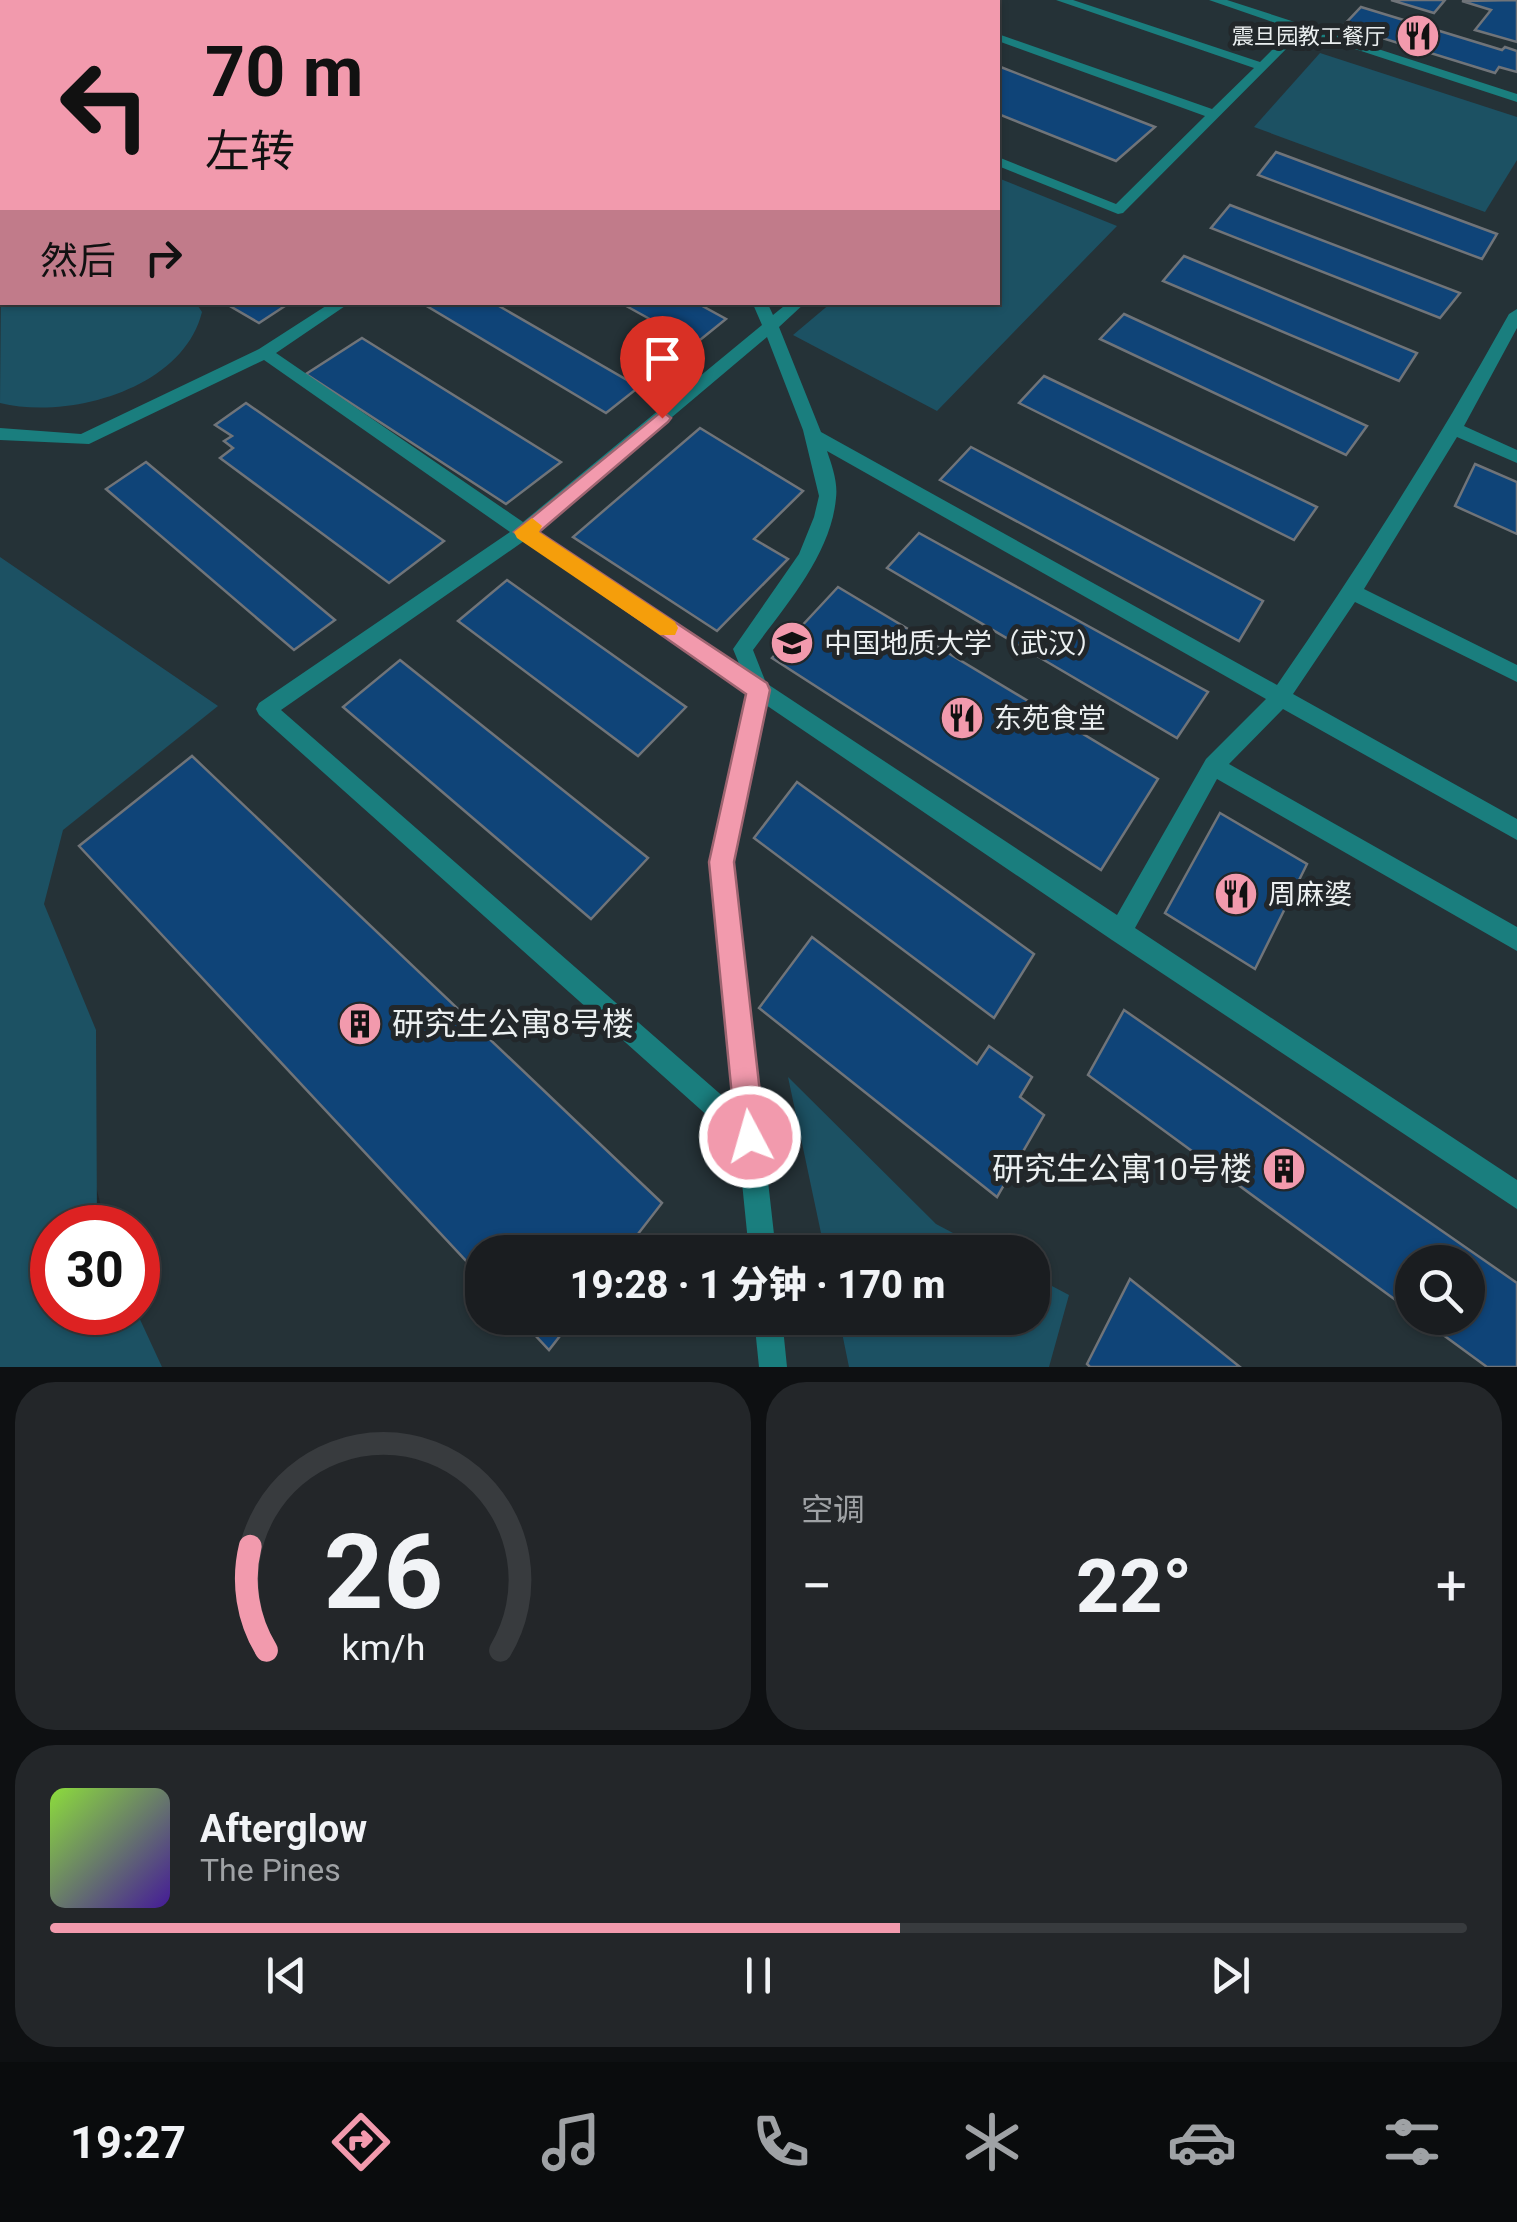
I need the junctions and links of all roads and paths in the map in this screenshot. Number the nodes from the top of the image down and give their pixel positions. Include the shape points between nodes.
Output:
1 (1062, 0) edge
2 (1216, 0) edge
3 (1301, 28) junction
4 (1000, 38) edge
5 (1262, 67) junction
6 (1517, 98) edge
7 (1215, 114) junction
8 (1000, 162) edge
9 (339, 305) edge
10 (761, 305) edge
11 (796, 305) edge
12 (1517, 314) edge
13 (772, 326) junction
14 (265, 353) junction
15 (1454, 429) junction
16 (0, 434) edge
17 (812, 436) junction
18 (1517, 456) edge
19 (524, 532) junction
20 (1352, 592) junction
21 (1517, 674) edge
22 (759, 690) junction
23 (1279, 698) junction
24 (1213, 766) junction
25 (1517, 830) edge
26 (1120, 932) junction
27 (1517, 940) edge
28 (750, 1137) junction
29 (1517, 1196) edge
30 (760, 1235) edge
31 (770, 1335) edge
32 (773, 1367) edge

1 - 5 street
2 - 3 street
3 - 5 street
3 - 6 street
4 - 7 street
5 - 7 street
7 - 8 street via 1118,210
9 - 14 street
10 - 13 street
11 - 13 street
12 - 15 street
13 - 17 street
13 - 19 street
14 - 16 street via 82,440
14 - 19 street
15 - 18 street
15 - 20 street
17 - 22 street via 829,494 805,561 743,649
17 - 23 street
19 - 22 street
19 - 28 street via 266,709
20 - 21 street
20 - 23 street
22 - 26 street
22 - 28 street via 722,862
23 - 24 street
23 - 25 street
24 - 26 street
24 - 27 street
26 - 29 street
28 - 30 street
31 - 32 street

